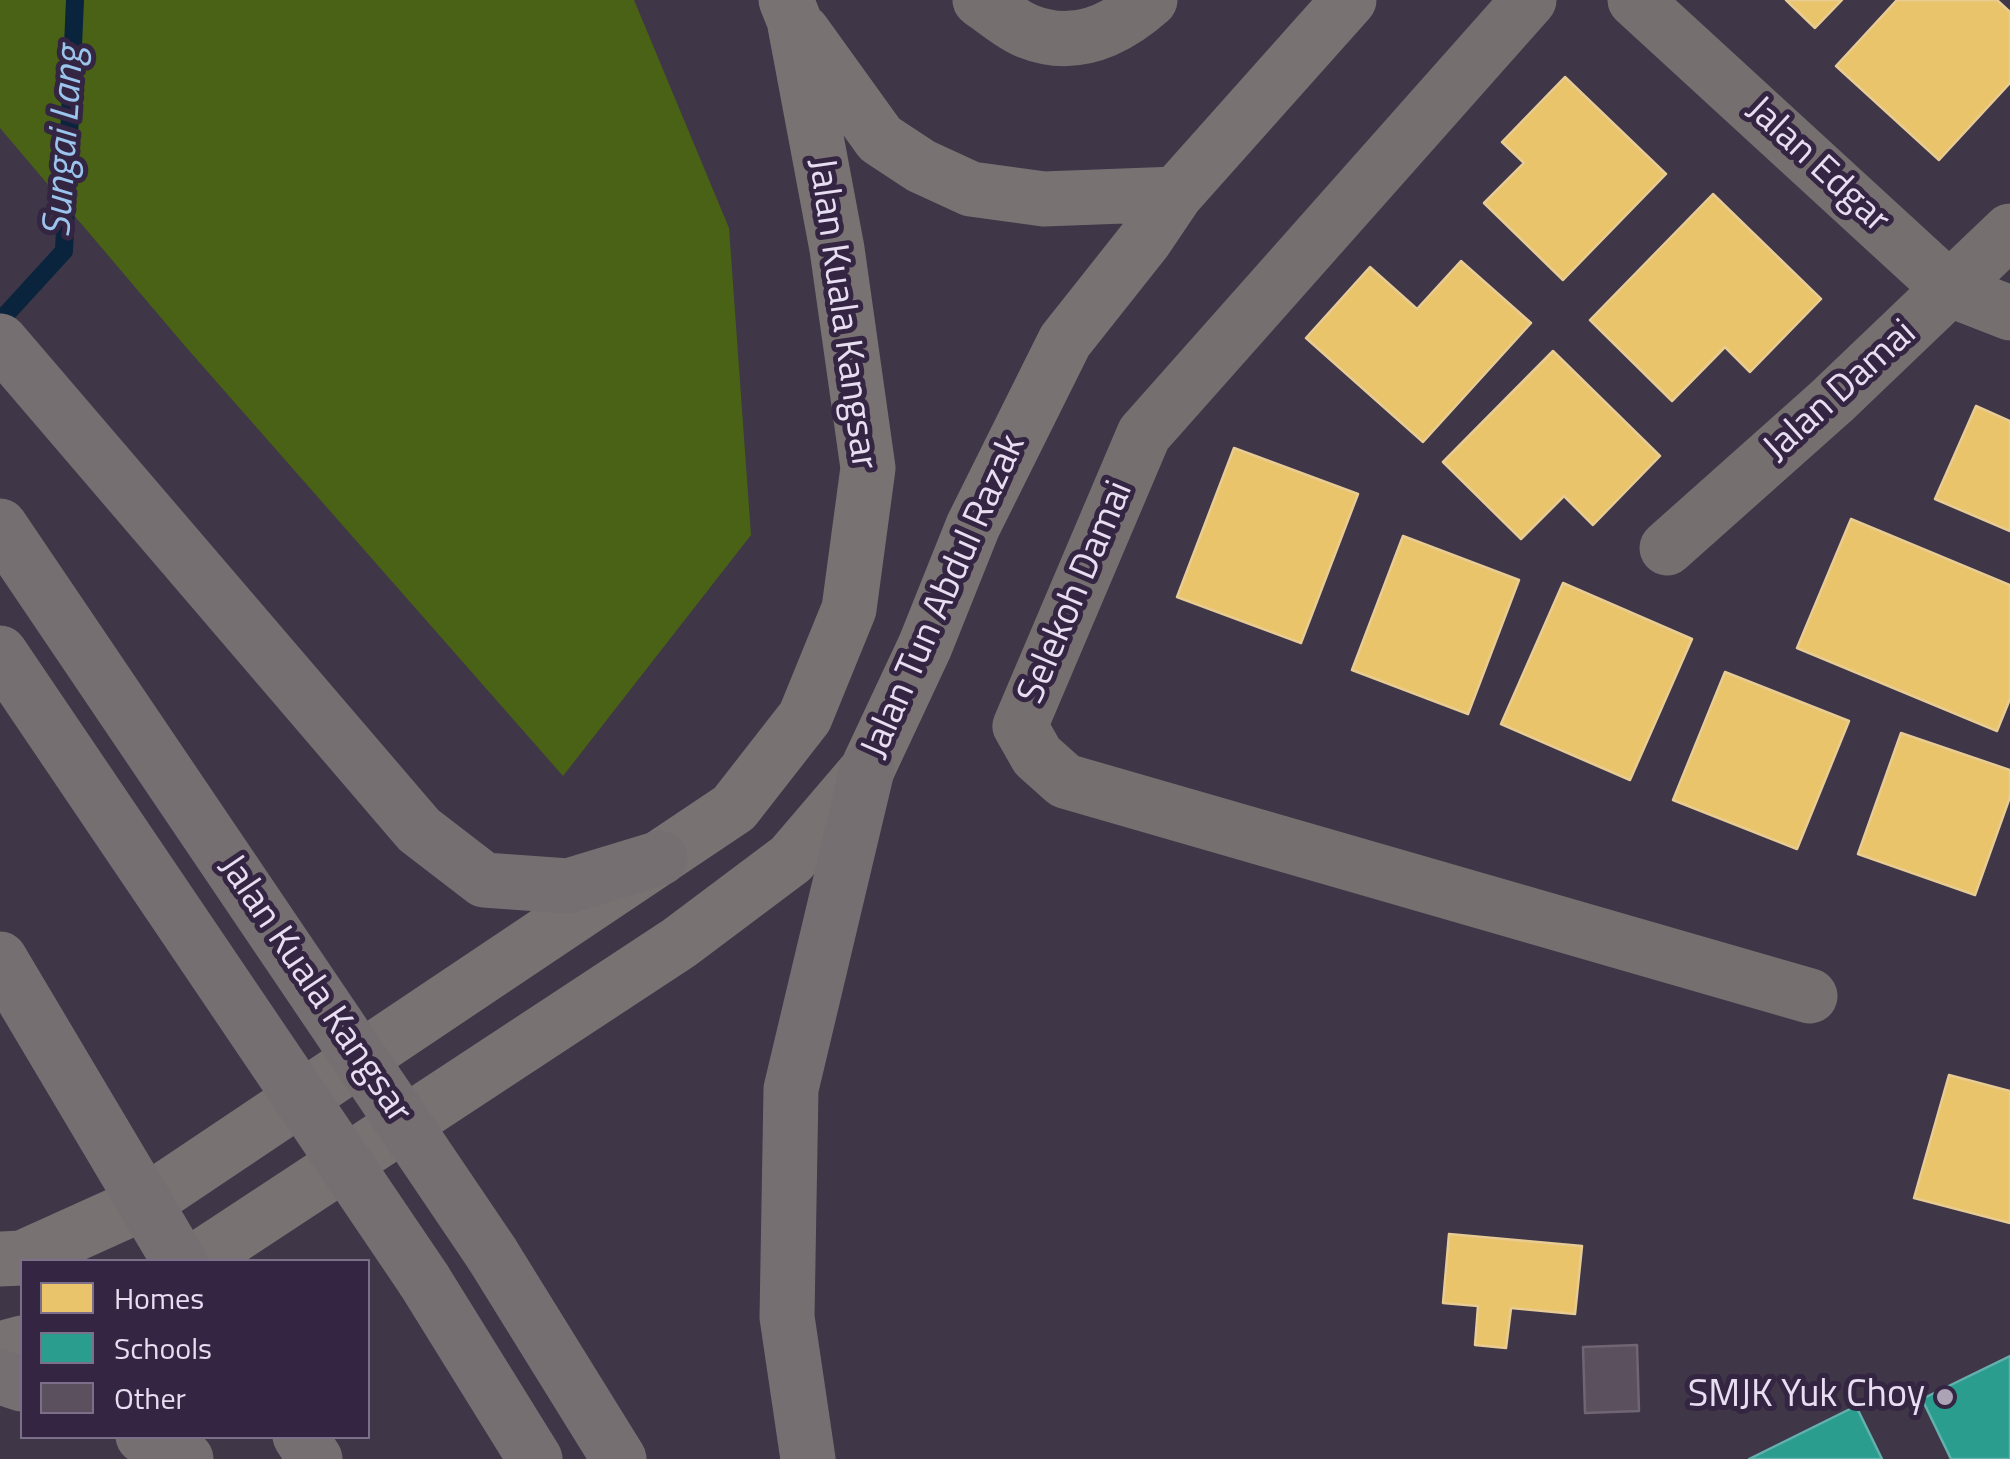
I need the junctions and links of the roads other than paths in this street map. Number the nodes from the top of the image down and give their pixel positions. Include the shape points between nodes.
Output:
1 (980, 0) edge
2 (1150, 0) edge
3 (1350, 0) edge
4 (1528, 0) edge
5 (1635, 0) edge
6 (790, 10) edge
7 (1176, 194) junction
8 (2010, 231) edge
9 (1952, 290) junction
10 (2010, 313) edge
11 (0, 341) edge
12 (0, 526) edge
13 (1667, 548) dead end
14 (0, 653) edge
15 (867, 770) junction
16 (660, 858) junction
17 (0, 959) edge
18 (1810, 996) dead end
19 (146, 1202) junction
20 (0, 1259) edge
21 (178, 1259) edge
22 (199, 1259) edge
23 (149, 1439) edge
24 (186, 1459) edge
25 (535, 1459) edge
26 (619, 1459) edge
27 (808, 1459) edge

1 - 2 street via 1023,30 1046,37 1107,32
3 - 7 main road, Jalan Tun Abdul Razak
4 - 18 street, Selekoh Damai via 1144,434 1020,726 1036,756 1065,780
5 - 9 street, Jalan Edgar
6 - 7 main road via 880,140 921,166 971,189 1044,199
6 - 16 main road, Jalan Kuala Kangsar via 837,249 868,468 849,608 805,717 734,808
7 - 15 main road, Jalan Tun Abdul Razak via 1065,341 973,526
8 - 9 street, Jalan Damai
9 - 10 street, Jalan Edgar
9 - 13 street, Jalan Damai
11 - 16 highway via 419,830 484,880 568,886
12 - 26 highway, Jalan Kuala Kangsar, bridge via 492,1254
14 - 25 highway, Jalan Kuala Kangsar, bridge via 424,1280
15 - 22 main road, Jalan Tun Abdul Razak via 791,859 679,943
15 - 27 highway via 792,1089 787,1317
16 - 19 main road, Jalan Kuala Kangsar
17 - 19 highway
19 - 20 main road via 22,1258
19 - 21 highway
23 - 24 highway

